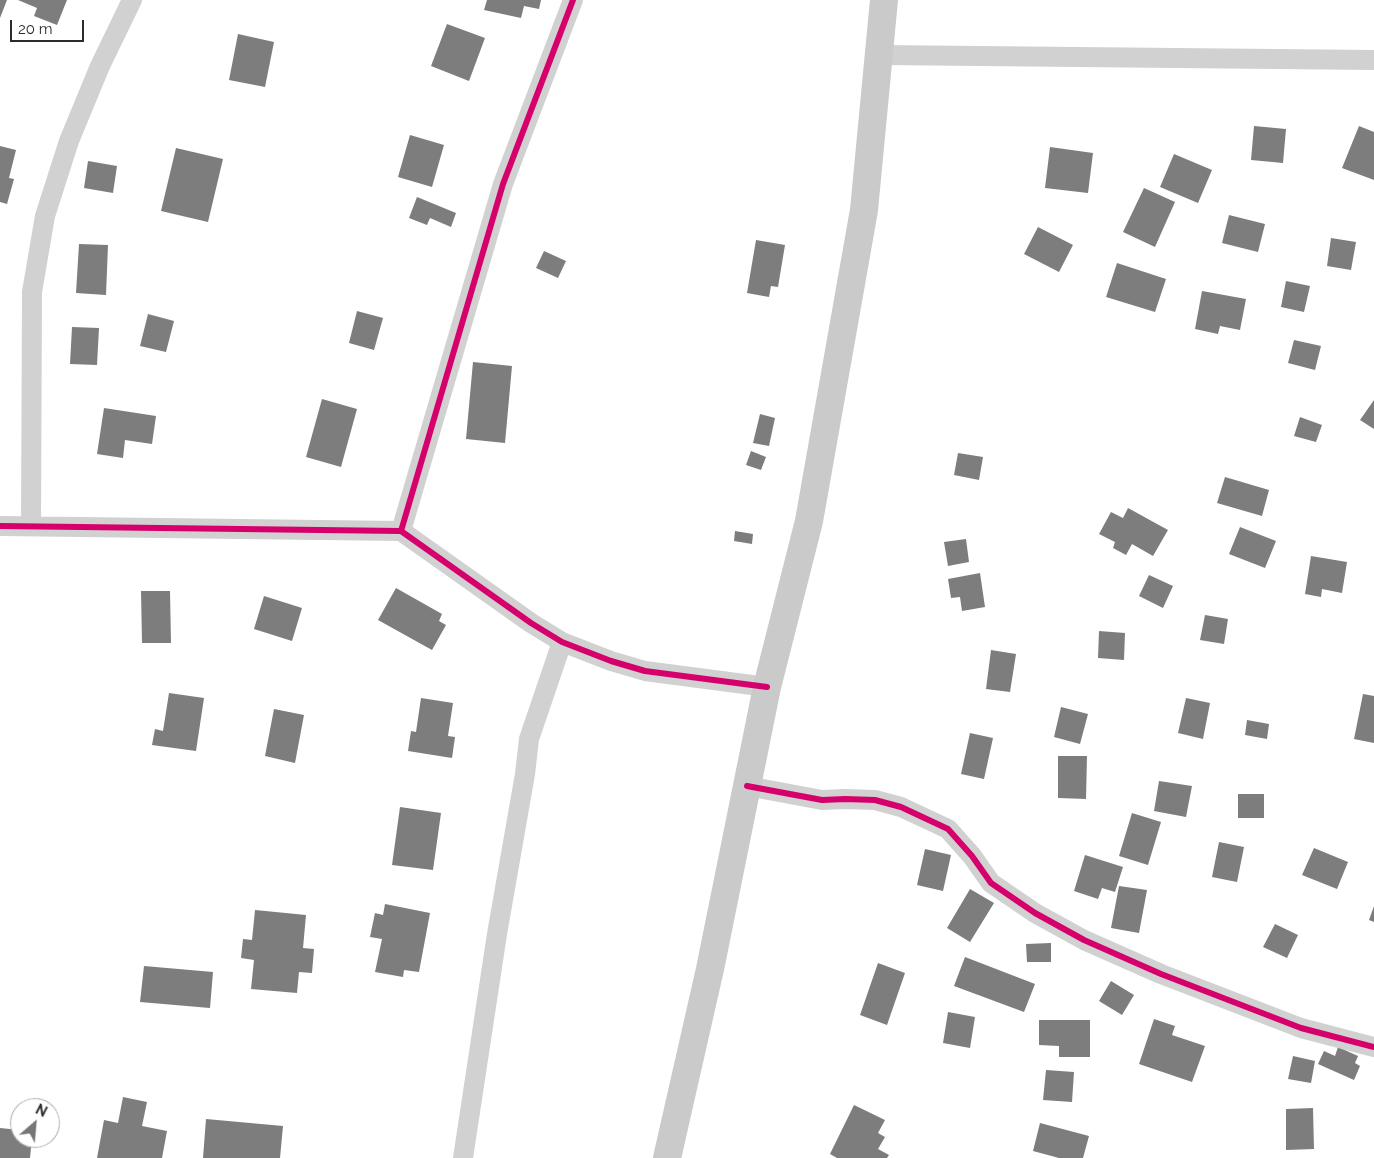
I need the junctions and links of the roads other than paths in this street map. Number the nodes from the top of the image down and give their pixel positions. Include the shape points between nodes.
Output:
1 (132, 0) edge
2 (573, 0) edge
3 (884, 0) edge
4 (880, 55) junction
5 (1374, 60) edge
6 (0, 526) edge
7 (31, 526) junction
8 (401, 531) junction
9 (562, 642) junction
10 (767, 687) junction
11 (747, 786) junction
12 (1374, 1047) edge
13 (463, 1158) edge
14 (667, 1158) edge

1 - 7 street via 69,141 45,216 32,292
2 - 8 street via 503,184
3 - 4 main road
4 - 5 street
4 - 10 main road via 864,210 813,502
6 - 7 street
7 - 8 street
8 - 9 street
9 - 10 street via 645,671
9 - 13 street via 529,739
10 - 11 main road
11 - 12 street via 822,800 875,800 901,807 948,829 991,883 1035,913 1084,940 1161,974 1301,1028
11 - 14 main road via 710,970

